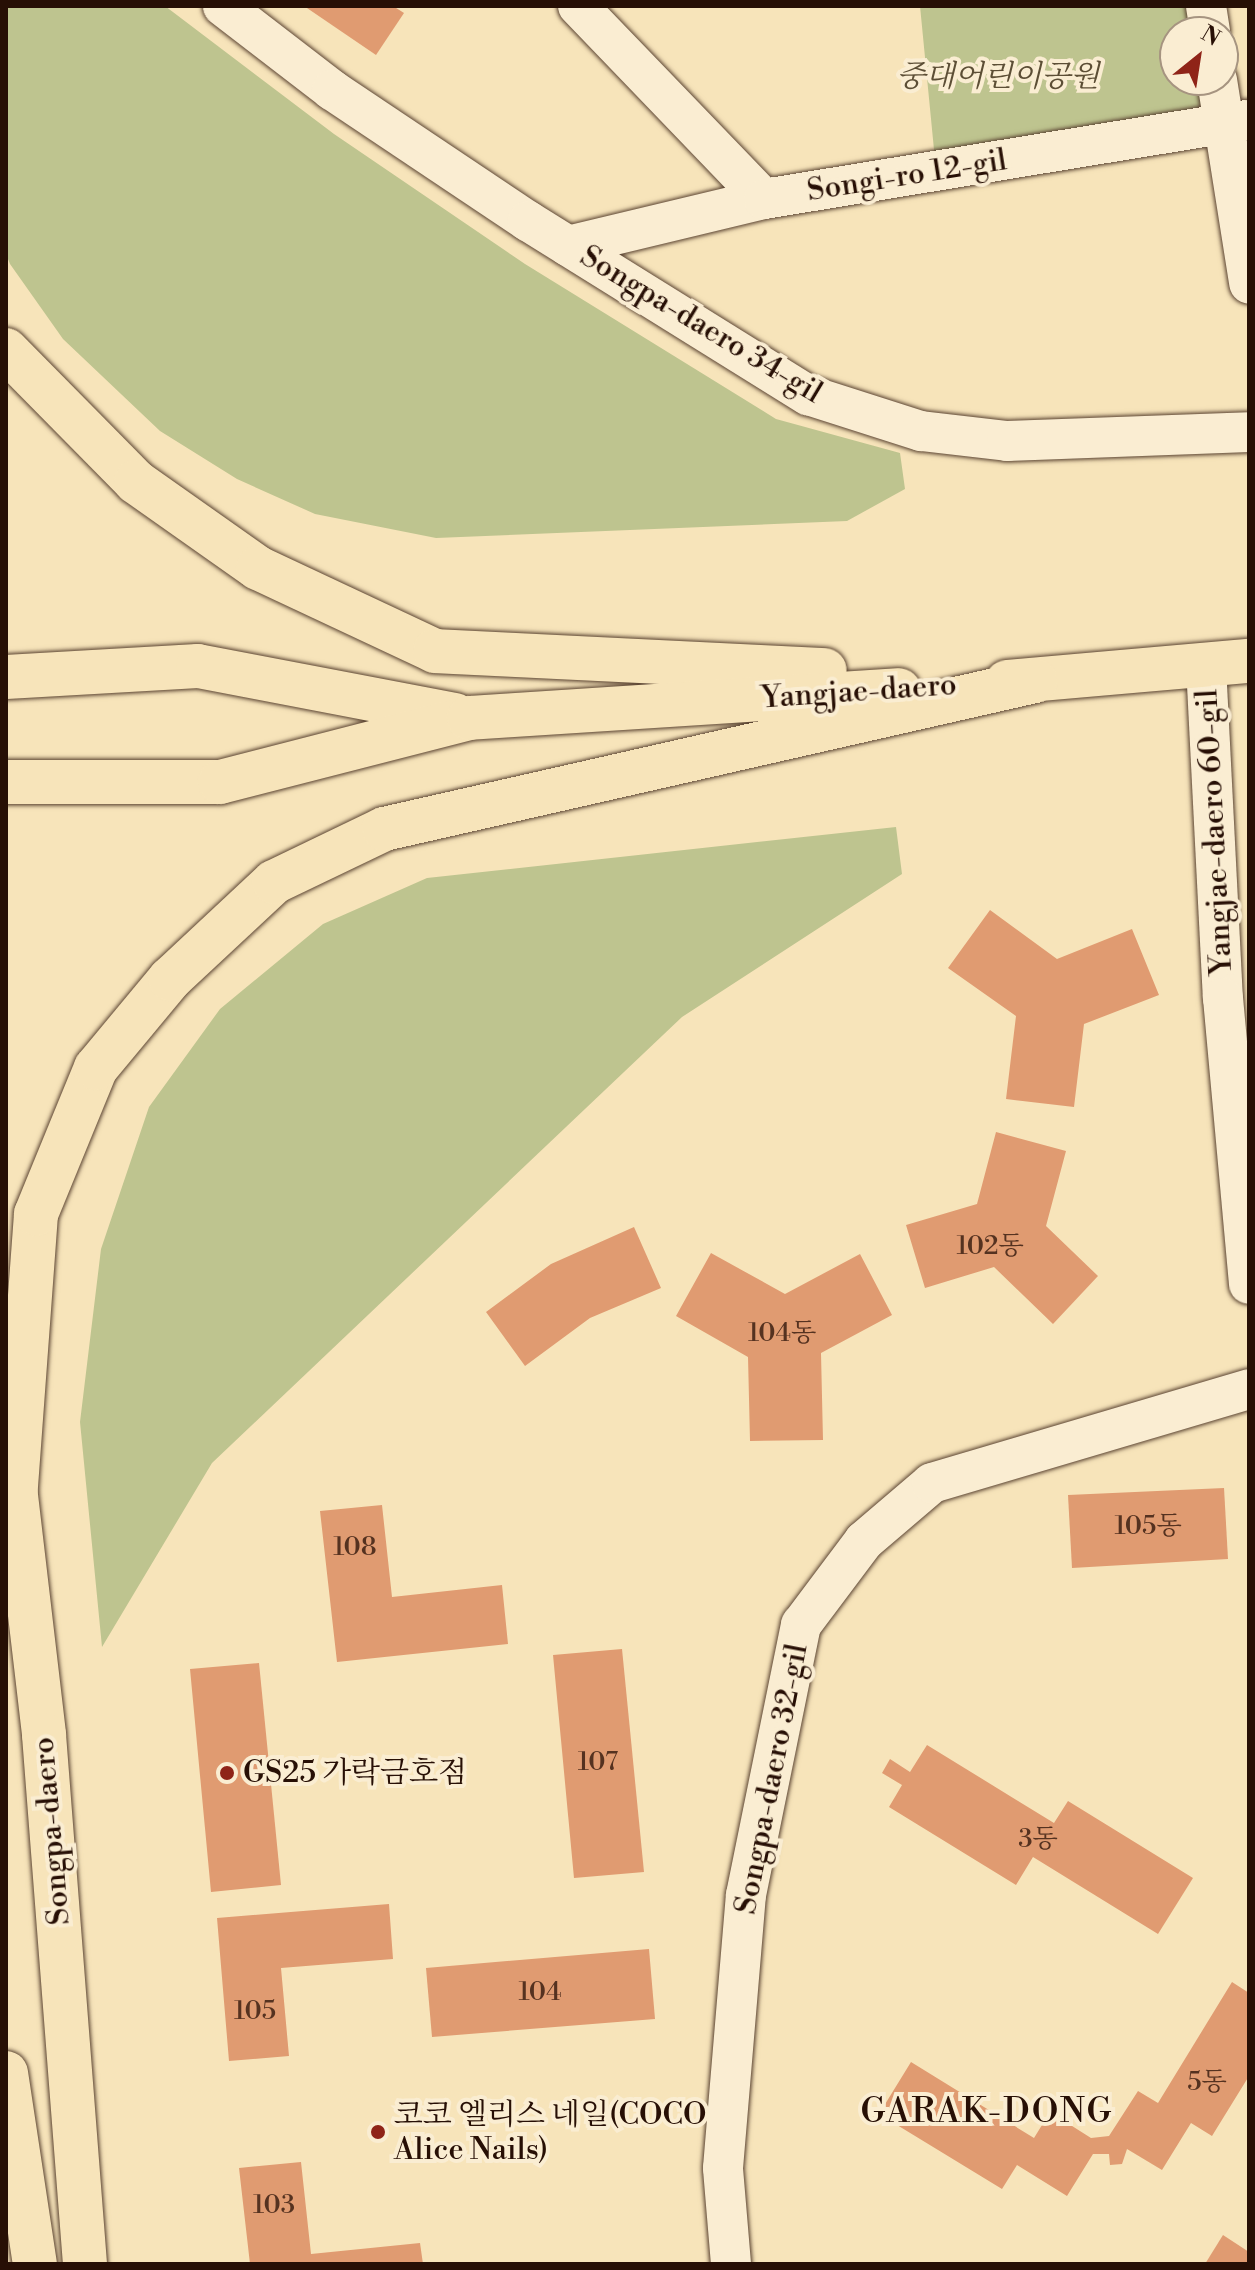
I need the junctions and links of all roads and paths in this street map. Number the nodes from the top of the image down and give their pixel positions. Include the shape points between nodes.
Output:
1 (223, 6) edge
2 (578, 6) edge
3 (1224, 96) edge
4 (1236, 122) edge
5 (764, 199) junction
6 (568, 246) junction
7 (1249, 283) edge
8 (6, 350) edge
9 (1249, 432) edge
10 (1249, 661) edge
11 (1206, 665) junction
12 (6, 677) edge
13 (1035, 681) junction
14 (469, 718) junction
15 (6, 782) edge
16 (1236, 997) edge
17 (1247, 1234) edge
18 (1249, 1284) edge
19 (1249, 1389) edge
20 (6, 1400) edge
21 (15, 1500) junction
22 (6, 2073) edge
23 (35, 2264) edge
24 (85, 2264) edge
25 (731, 2264) edge

1 - 6 street, Songpa-daero 34-gil via 332,90
2 - 5 street
3 - 4 street
4 - 5 street, Songi-ro 12-gil
4 - 7 street
5 - 6 street, Songi-ro 12-gil
6 - 9 street, Songpa-daero 34-gil via 808,395 921,431 1007,441
8 - 13 main road via 148,491 258,568 435,651
10 - 11 main road, Yangjae-daero
11 - 13 main road, Yangjae-daero
11 - 16 street, Yangjae-daero 60-gil
12 - 14 main road, Yangjae-daero via 198,666
13 - 14 main road, Yangjae-daero
13 - 21 main road via 384,829 274,882 170,979 96,1068 36,1214
14 - 15 main road, Yangjae-daero via 220,782
16 - 17 street, Yangjae-daero 60-gil
17 - 18 street, Yangjae-daero 60-gil
19 - 25 street, Songpa-daero 32-gil via 932,1483 864,1541 801,1625 746,1895 723,2168
20 - 21 main road, Songpa-daero
21 - 24 main road, Songpa-daero via 44,1735
22 - 23 main road

